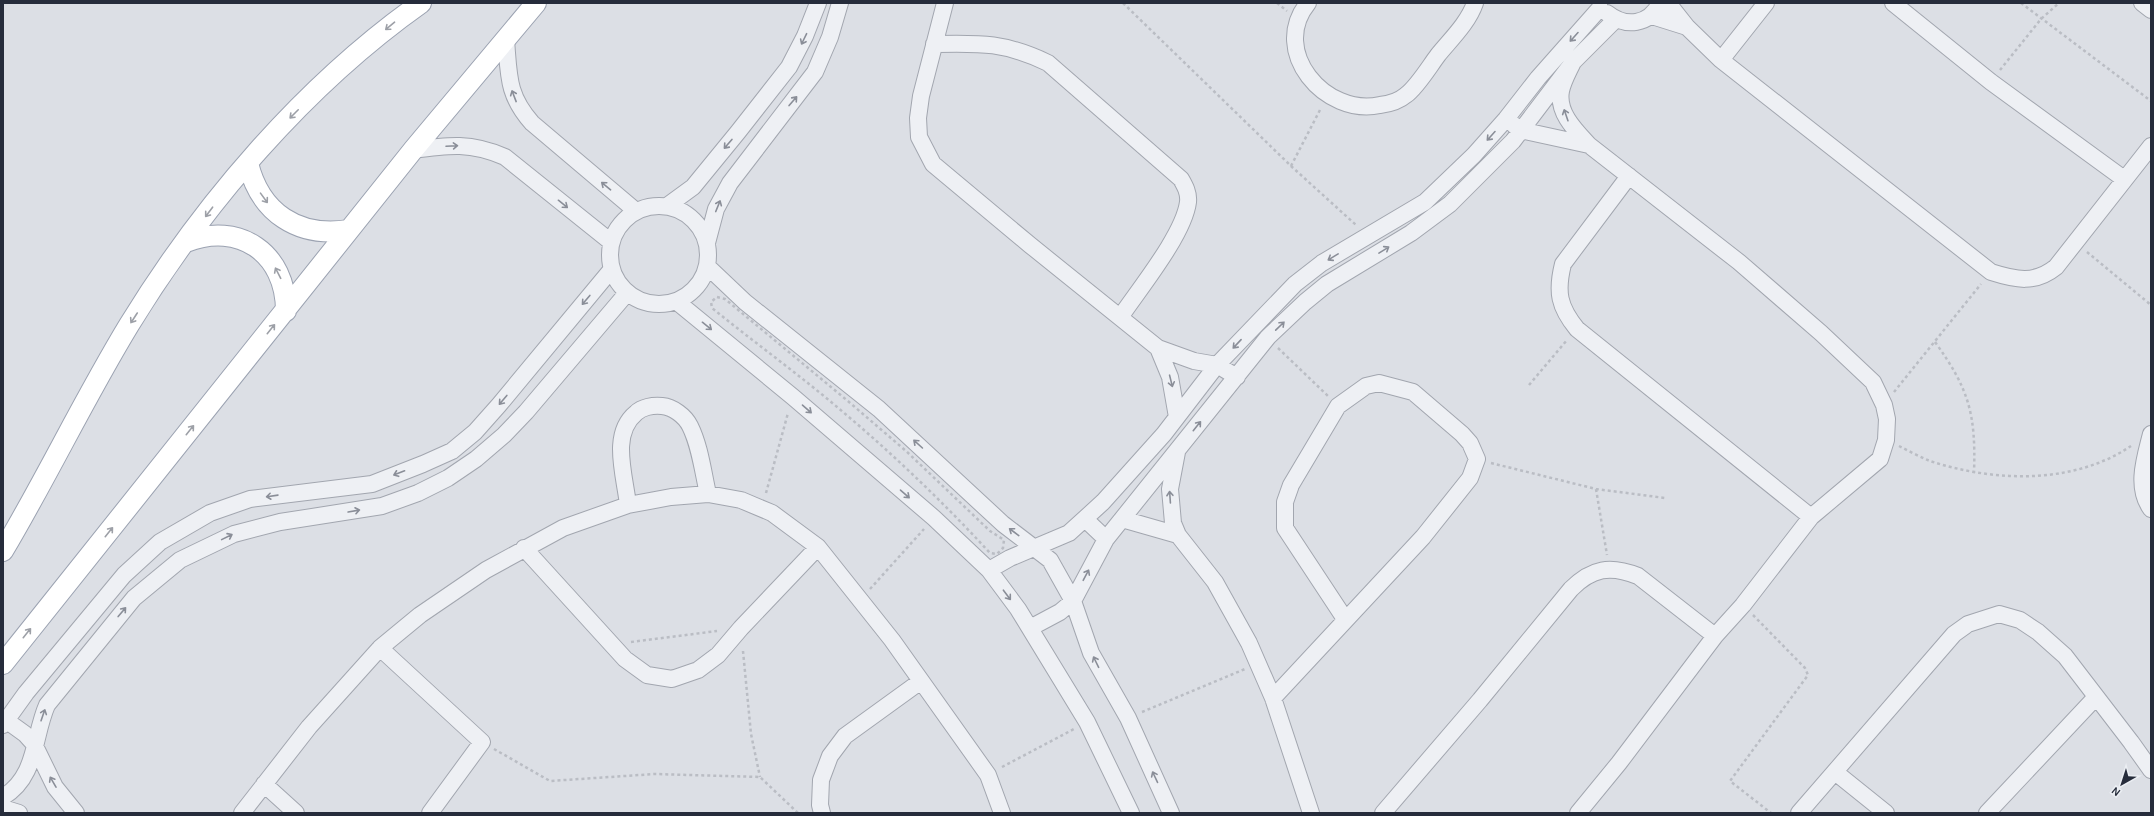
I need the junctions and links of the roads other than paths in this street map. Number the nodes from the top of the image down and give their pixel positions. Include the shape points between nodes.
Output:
1 (421, 3) edge
2 (536, 3) edge
3 (818, 3) edge
4 (840, 3) edge
5 (945, 3) edge
6 (1308, 3) edge
7 (1475, 3) edge
8 (1668, 3) edge
9 (1766, 3) edge
10 (1892, 3) edge
11 (2142, 3) edge
12 (1600, 5) edge
13 (1656, 9) edge
14 (2151, 10) edge
15 (1616, 20) junction
16 (1687, 26) junction
17 (506, 40) junction
18 (934, 44) junction
19 (1721, 60) junction
20 (1573, 62) junction
21 (1506, 119) junction
22 (1520, 130) junction
23 (1589, 145) junction
24 (2151, 146) edge
25 (413, 150) junction
26 (248, 163) junction
27 (1629, 176) junction
28 (2124, 180) junction
29 (667, 206) junction
30 (636, 211) junction
31 (349, 230) junction
32 (186, 242) junction
33 (611, 242) junction
34 (707, 243) junction
35 (707, 266) junction
36 (611, 270) junction
37 (627, 293) junction
38 (676, 301) junction
39 (286, 311) junction
40 (1121, 316) junction
41 (1158, 348) junction
42 (1217, 365) junction
43 (1237, 377) junction
44 (1177, 417) junction
45 (1164, 434) junction
46 (2145, 438) edge
47 (1178, 450) junction
48 (708, 494) junction
49 (628, 505) junction
50 (2151, 509) edge
51 (1811, 517) junction
52 (1085, 519) junction
53 (1122, 520) junction
54 (1178, 535) junction
55 (1106, 539) junction
56 (818, 547) junction
57 (524, 548) junction
58 (1036, 548) junction
59 (3, 551) edge
60 (989, 570) junction
61 (1073, 601) junction
62 (1344, 619) junction
63 (1030, 628) junction
64 (1715, 636) junction
65 (380, 648) junction
66 (3, 664) edge
67 (921, 681) junction
68 (2096, 697) junction
69 (1273, 698) junction
70 (5, 723) edge
71 (36, 749) junction
72 (2151, 770) edge
73 (1835, 772) junction
74 (264, 784) junction
75 (3, 797) edge
76 (3, 808) edge
77 (19, 813) edge
78 (76, 813) edge
79 (242, 813) edge
80 (296, 813) edge
81 (430, 813) edge
82 (822, 813) edge
83 (1002, 813) edge
84 (1131, 813) edge
85 (1171, 813) edge
86 (1311, 813) edge
87 (1383, 813) edge
88 (1578, 813) edge
89 (1799, 813) edge
90 (1886, 813) edge
91 (1987, 813) edge

1 -> 26 main road via 398,19 331,78
2 - 17 main road
3 -> 29 street via 789,66 693,187
34 -> 4 street via 716,209 730,183 815,72
5 - 18 street
6 - 7 street via 1300,13 1296,47 1301,64 1310,80 1338,101 1355,106 1373,107 1390,103 1406,95 1466,19
8 - 16 street
9 - 19 street
10 - 28 street via 1991,82
11 - 14 street
12 - 15 street
12 -> 21 street
13 - 15 street via 1637,22
13 - 16 street
15 - 20 street
16 - 19 street
17 - 25 main road
30 -> 17 street via 520,110 512,94
18 - 40 street via 918,118 919,137 933,164 1030,245
18 - 40 street via 999,45 1024,52 1048,63 1181,179 1189,201 1180,227
19 - 28 street via 1991,272 2018,279 2046,275 2056,267
20 - 22 street
23 -> 20 street via 1569,123 1562,104 1561,92
21 - 22 street
21 -> 42 street via 1474,155 1425,202 1322,263 1295,284
22 - 23 street
43 -> 22 street via 1268,337 1305,302 1327,284 1411,233 1450,204 1513,141
23 - 27 street
24 - 28 street
25 - 31 main road
25 -> 33 street via 452,145 488,149 505,157
26 -> 31 main road via 262,197 289,222 325,232
26 -> 32 main road
27 - 51 street via 1563,264 1559,281 1560,299 1566,316 1577,330
27 - 51 street via 1739,262 1873,382 1884,405 1887,419 1886,440 1880,459
29 - 30 street via 656,205
29 - 34 street via 688,215 696,223
30 - 33 street via 620,224
31 - 39 main road
39 -> 32 main road via 283,284 278,272 261,251 238,238 225,235 198,237
32 -> 59 main road via 129,326
33 - 36 street
34 - 35 street
35 - 38 street via 696,288
58 -> 35 street via 1003,524 879,408 745,302
36 - 37 street
36 -> 70 street via 499,405 475,432 452,451 372,484 250,499 210,513 160,542 119,580 26,693
37 - 38 street via 651,304
71 -> 37 street via 42,716 47,705 134,598 180,560 234,534 280,522 382,506 418,493 448,478 504,435
38 -> 60 street via 934,518
66 -> 39 main road
40 - 41 street
41 - 42 street via 1184,358
41 -> 44 street via 1170,377
42 - 43 street
42 - 44 street
47 -> 43 street
44 - 45 street
45 - 47 street
45 - 52 street
46 - 50 street via 2143,489
47 - 53 street
54 -> 47 street via 1173,523 1170,489
48 - 49 street via 671,497
48 - 49 street via 690,425 673,409 649,406 629,418 620,440
48 - 56 street via 741,500 772,513
49 - 57 street via 563,528
51 - 64 street via 1743,605
52 - 55 street
52 - 58 street via 1069,533
53 - 54 street
53 - 55 street
54 - 69 street via 1215,582 1249,643
61 -> 55 street
56 - 57 street via 741,628 725,649 709,663 686,676 672,679 647,674 625,659
56 - 67 street
57 - 65 street via 486,570 420,615
58 - 60 street
58 - 61 street via 1050,560
60 -> 63 street
61 - 63 street via 1060,612
85 -> 61 street via 1128,718 1091,653
62 - 62 street via 1370,595 1423,537 1470,478 1477,459 1476,452 1462,434 1413,392 1379,383 1366,386 1338,406 1291,485 1285,502 1285,528
62 - 69 street
63 - 84 street via 1087,722
64 - 87 street via 1638,576 1624,570 1594,572 1581,579 1571,589
64 - 88 street
65 - 74 street via 309,727
65 - 81 street via 482,742
67 - 82 street via 841,741 830,756 821,780
67 - 83 street via 988,775
68 - 72 street
68 - 73 street via 2065,656 2038,632 2020,620 1999,614 1992,616 1968,624 1954,634
68 - 91 street
69 - 86 street
70 - 71 street via 25,734
71 - 75 street via 17,786
78 -> 71 street via 55,787
73 - 89 street
73 - 90 street
74 - 79 street
74 - 80 street
76 - 77 street

